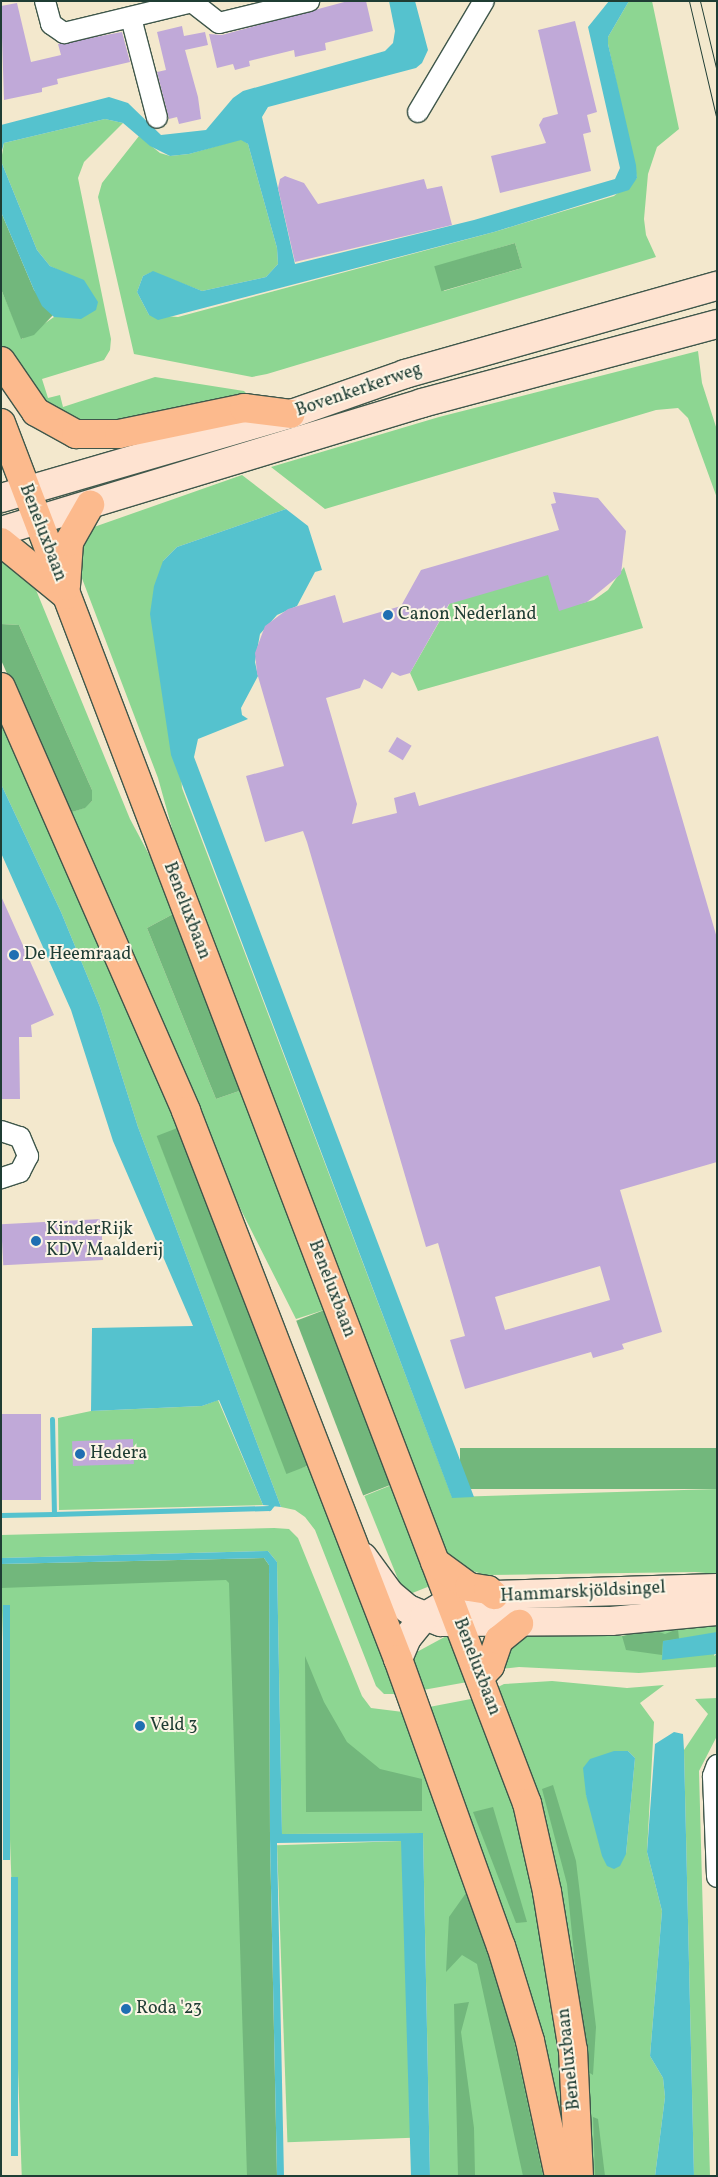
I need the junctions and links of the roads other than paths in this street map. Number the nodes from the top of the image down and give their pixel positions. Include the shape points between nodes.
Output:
1 (45, 1) edge
2 (308, 1) edge
3 (484, 1) edge
4 (131, 18) junction
5 (418, 112) dead end
6 (157, 118) dead end
7 (717, 286) edge
8 (717, 324) edge
9 (1, 361) edge
10 (291, 414) junction
11 (1, 423) edge
12 (14, 495) edge
13 (90, 505) junction
14 (38, 522) junction
15 (1, 531) edge
16 (1, 542) edge
17 (66, 595) junction
18 (1, 687) edge
19 (1, 1131) edge
20 (1, 1178) edge
21 (352, 1542) junction
22 (435, 1562) junction
23 (717, 1588) edge
24 (494, 1595) junction
25 (717, 1611) edge
26 (454, 1612) junction
27 (424, 1617) junction
28 (519, 1624) junction
29 (398, 1659) junction
30 (480, 1677) junction
31 (717, 1765) edge
32 (716, 1850) edge
33 (717, 1877) edge
34 (559, 2176) edge
35 (579, 2176) edge

1 - 4 street via 51,24 64,33
2 - 4 street via 219,23 192,2
3 - 5 street
4 - 6 street
7 - 10 main road, Bovenkerkerweg via 405,374
8 - 13 main road, Bovenkerkerweg via 422,403
9 - 10 main road via 36,412 76,434 119,434 244,408
10 - 12 main road, Bovenkerkerweg
11 - 12 main road, Beneluxbaan
12 - 14 main road, Beneluxbaan
13 - 14 main road, Bovenkerkerweg
13 - 17 main road via 69,542
14 - 15 main road, Bovenkerkerweg
14 - 17 main road, Beneluxbaan
16 - 17 main road
17 - 22 main road, Beneluxbaan
18 - 21 main road, Beneluxbaan via 186,1111
19 - 20 street via 20,1137 28,1156 20,1172
21 - 27 main road via 390,1594
21 - 29 main road, Beneluxbaan
22 - 24 main road via 469,1587 488,1590
22 - 26 main road, Beneluxbaan
23 - 24 main road, Hammarskjöldsingel
24 - 26 main road, Hammarskjöldsingel
25 - 28 main road, Hammarskjöldsingel via 610,1621
26 - 27 main road, Hammarskjöldsingel
26 - 28 main road, Hammarskjöldsingel
26 - 30 main road, Beneluxbaan
27 - 29 main road, Hammarskjöldsingel via 407,1638
28 - 30 main road via 499,1640 490,1666
29 - 34 main road, Beneluxbaan via 501,1946 530,2041 555,2143
30 - 35 main road, Beneluxbaan via 526,1804 546,1892 573,2050
31 - 32 street via 713,1776
32 - 33 street

